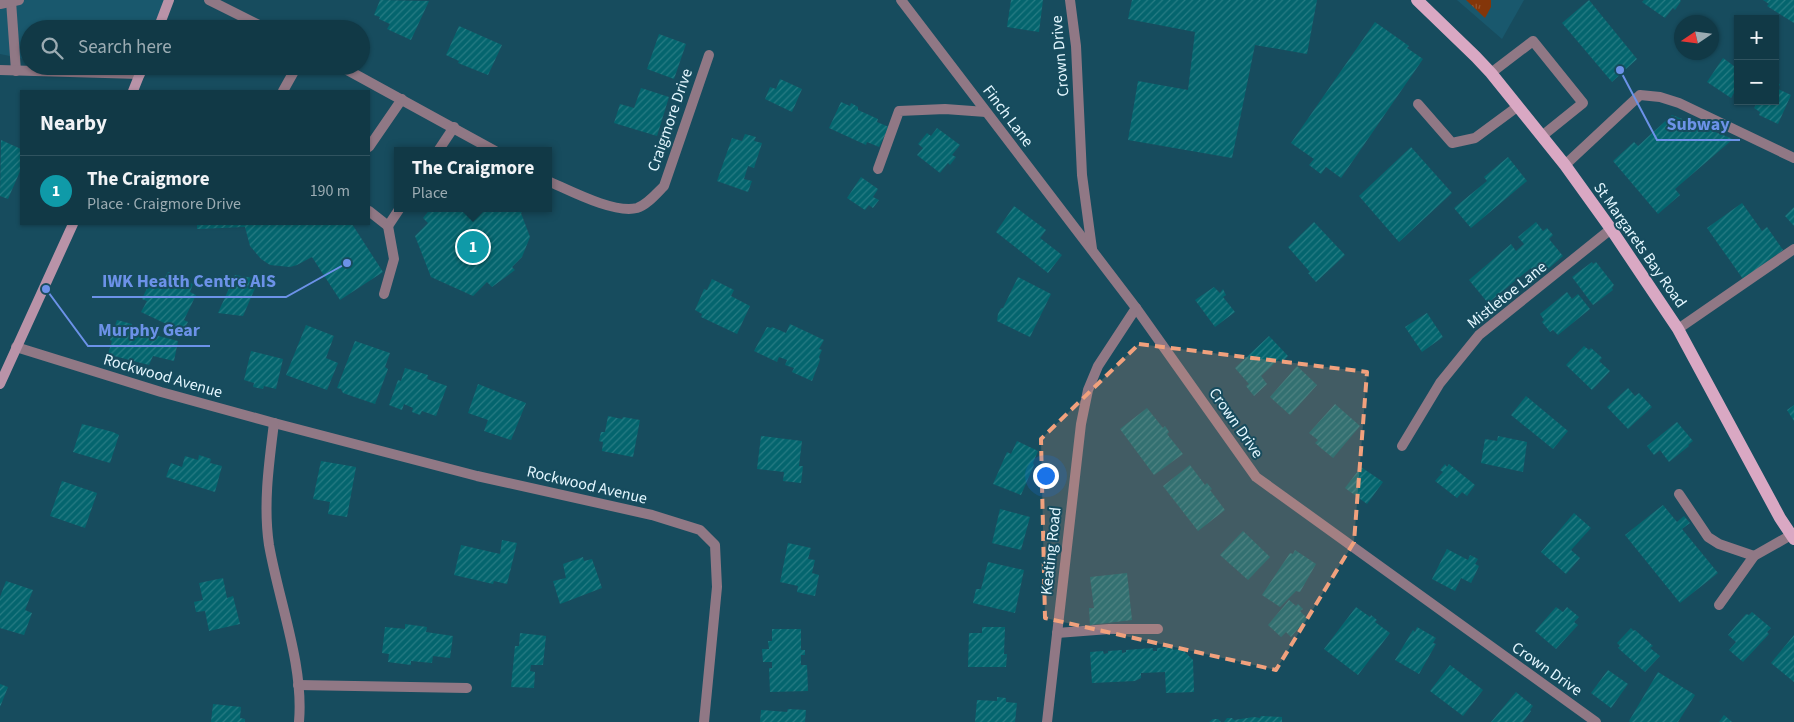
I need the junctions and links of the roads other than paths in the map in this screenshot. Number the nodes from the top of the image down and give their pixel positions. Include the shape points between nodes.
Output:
1 (169, 0) edge
2 (210, 0) edge
3 (901, 0) edge
4 (1070, 0) edge
5 (1417, 0) edge
6 (15, 1) edge
7 (0, 4) edge
8 (161, 20) edge
9 (249, 20) edge
10 (709, 55) dead end
11 (0, 70) edge
12 (16, 71) junction
13 (20, 71) edge
14 (1491, 73) junction
15 (140, 75) edge
16 (292, 75) edge
17 (357, 75) edge
18 (133, 90) edge
19 (284, 90) edge
20 (402, 99) junction
21 (1418, 104) dead end
22 (1517, 107) junction
23 (986, 112) junction
24 (454, 127) junction
25 (1542, 136) junction
26 (370, 146) edge
27 (441, 147) edge
28 (488, 147) edge
29 (1794, 158) edge
30 (1564, 165) junction
31 (878, 170) dead end
32 (552, 183) edge
33 (370, 212) edge
34 (397, 212) edge
35 (73, 225) edge
36 (388, 226) junction
37 (1611, 229) junction
38 (1794, 249) edge
39 (1092, 250) junction
40 (384, 294) dead end
41 (1136, 308) junction
42 (1678, 329) junction
43 (16, 348) junction
44 (0, 384) edge
45 (274, 423) junction
46 (1402, 446) dead end
47 (1679, 494) dead end
48 (1793, 537) edge
49 (1754, 556) junction
50 (1718, 605) dead end
51 (1158, 629) dead end
52 (1057, 633) junction
53 (298, 685) junction
54 (467, 688) dead end
55 (299, 722) edge
56 (704, 722) edge
57 (1047, 722) edge
58 (1596, 722) edge

1 - 8 main road
2 - 9 street
3 - 23 street, Finch Lane
4 - 39 street, Crown Drive via 1076,46 1082,175
5 - 14 main road, St Margarets Bay Road
6 - 7 street
6 - 12 street
10 - 32 street, Craigmore Drive via 664,186 652,198 636,208 619,208 593,201
11 - 12 street
12 - 13 street
14 - 22 main road, St Margarets Bay Road
14 - 25 street via 1532,41 1583,103
15 - 18 main road
16 - 19 street
17 - 20 street
20 - 24 street
20 - 26 street
21 - 22 street via 1452,143 1475,138
22 - 25 main road, St Margarets Bay Road
23 - 31 street via 945,109 898,111
23 - 39 street, Finch Lane
24 - 27 street
24 - 28 street
25 - 30 main road, St Margarets Bay Road
29 - 30 street via 1679,103 1640,95
30 - 37 main road, St Margarets Bay Road
33 - 36 street
34 - 36 street
35 - 43 main road
36 - 40 street via 394,259
37 - 42 main road, St Margarets Bay Road
37 - 46 street, Mistletoe Lane via 1478,336 1440,383
38 - 42 street
39 - 41 street, Crown Drive
41 - 52 street, Keating Road via 1098,366 1088,390 1080,424
41 - 58 street, Crown Drive via 1256,477
42 - 48 main road, St Margarets Bay Road
43 - 44 main road
43 - 45 street, Rockwood Avenue
45 - 53 street via 267,498 269,543
45 - 56 street, Rockwood Avenue via 700,530 715,544 717,587
47 - 49 street via 1708,537
48 - 49 street
49 - 50 street
51 - 52 street
52 - 57 street, Keating Road
53 - 54 street
53 - 55 street via 301,703

